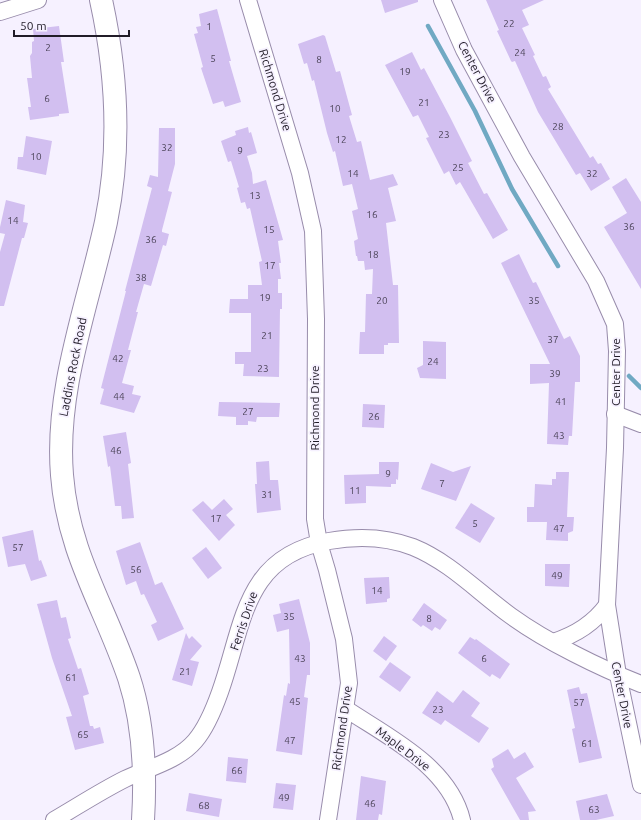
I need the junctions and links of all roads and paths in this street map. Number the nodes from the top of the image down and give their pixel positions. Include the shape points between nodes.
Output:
1 (38, 0) edge
2 (101, 0) edge
3 (248, 0) edge
4 (442, 0) edge
5 (0, 12) edge
6 (615, 414) junction
7 (641, 424) edge
8 (319, 543) junction
9 (607, 605) junction
10 (554, 642) junction
11 (618, 675) junction
12 (641, 684) edge
13 (346, 709) junction
14 (145, 770) junction
15 (641, 785) edge
16 (54, 820) edge
17 (143, 820) edge
18 (328, 820) edge
19 (462, 820) edge

1 - 5 street
2 - 14 street, Laddins Rock Road via 113,80 114,160 106,220 71,366 63,422 62,474 68,519 78,553 129,679 141,735
3 - 8 street, Richmond Drive via 300,173 313,231 316,319 314,519
4 - 6 street, Center Drive via 464,50 522,157 587,265 606,302 615,324
6 - 7 street
6 - 9 street, Center Drive
8 - 10 street, Ferris Drive via 360,538 392,541 414,548 450,568 523,625
8 - 13 street, Richmond Drive via 346,653 349,683
8 - 14 street, Ferris Drive via 284,559 262,578 251,596 223,682 206,724 196,740 184,750 169,760
9 - 10 street via 598,617 566,638
9 - 11 street, Center Drive
10 - 11 street, Ferris Drive
11 - 12 street, Ferris Drive
11 - 15 street, Center Drive
13 - 18 street, Richmond Drive
13 - 19 street, Maple Drive via 418,757 449,792
14 - 16 street, Ferris Drive
14 - 17 street, Laddins Rock Road

